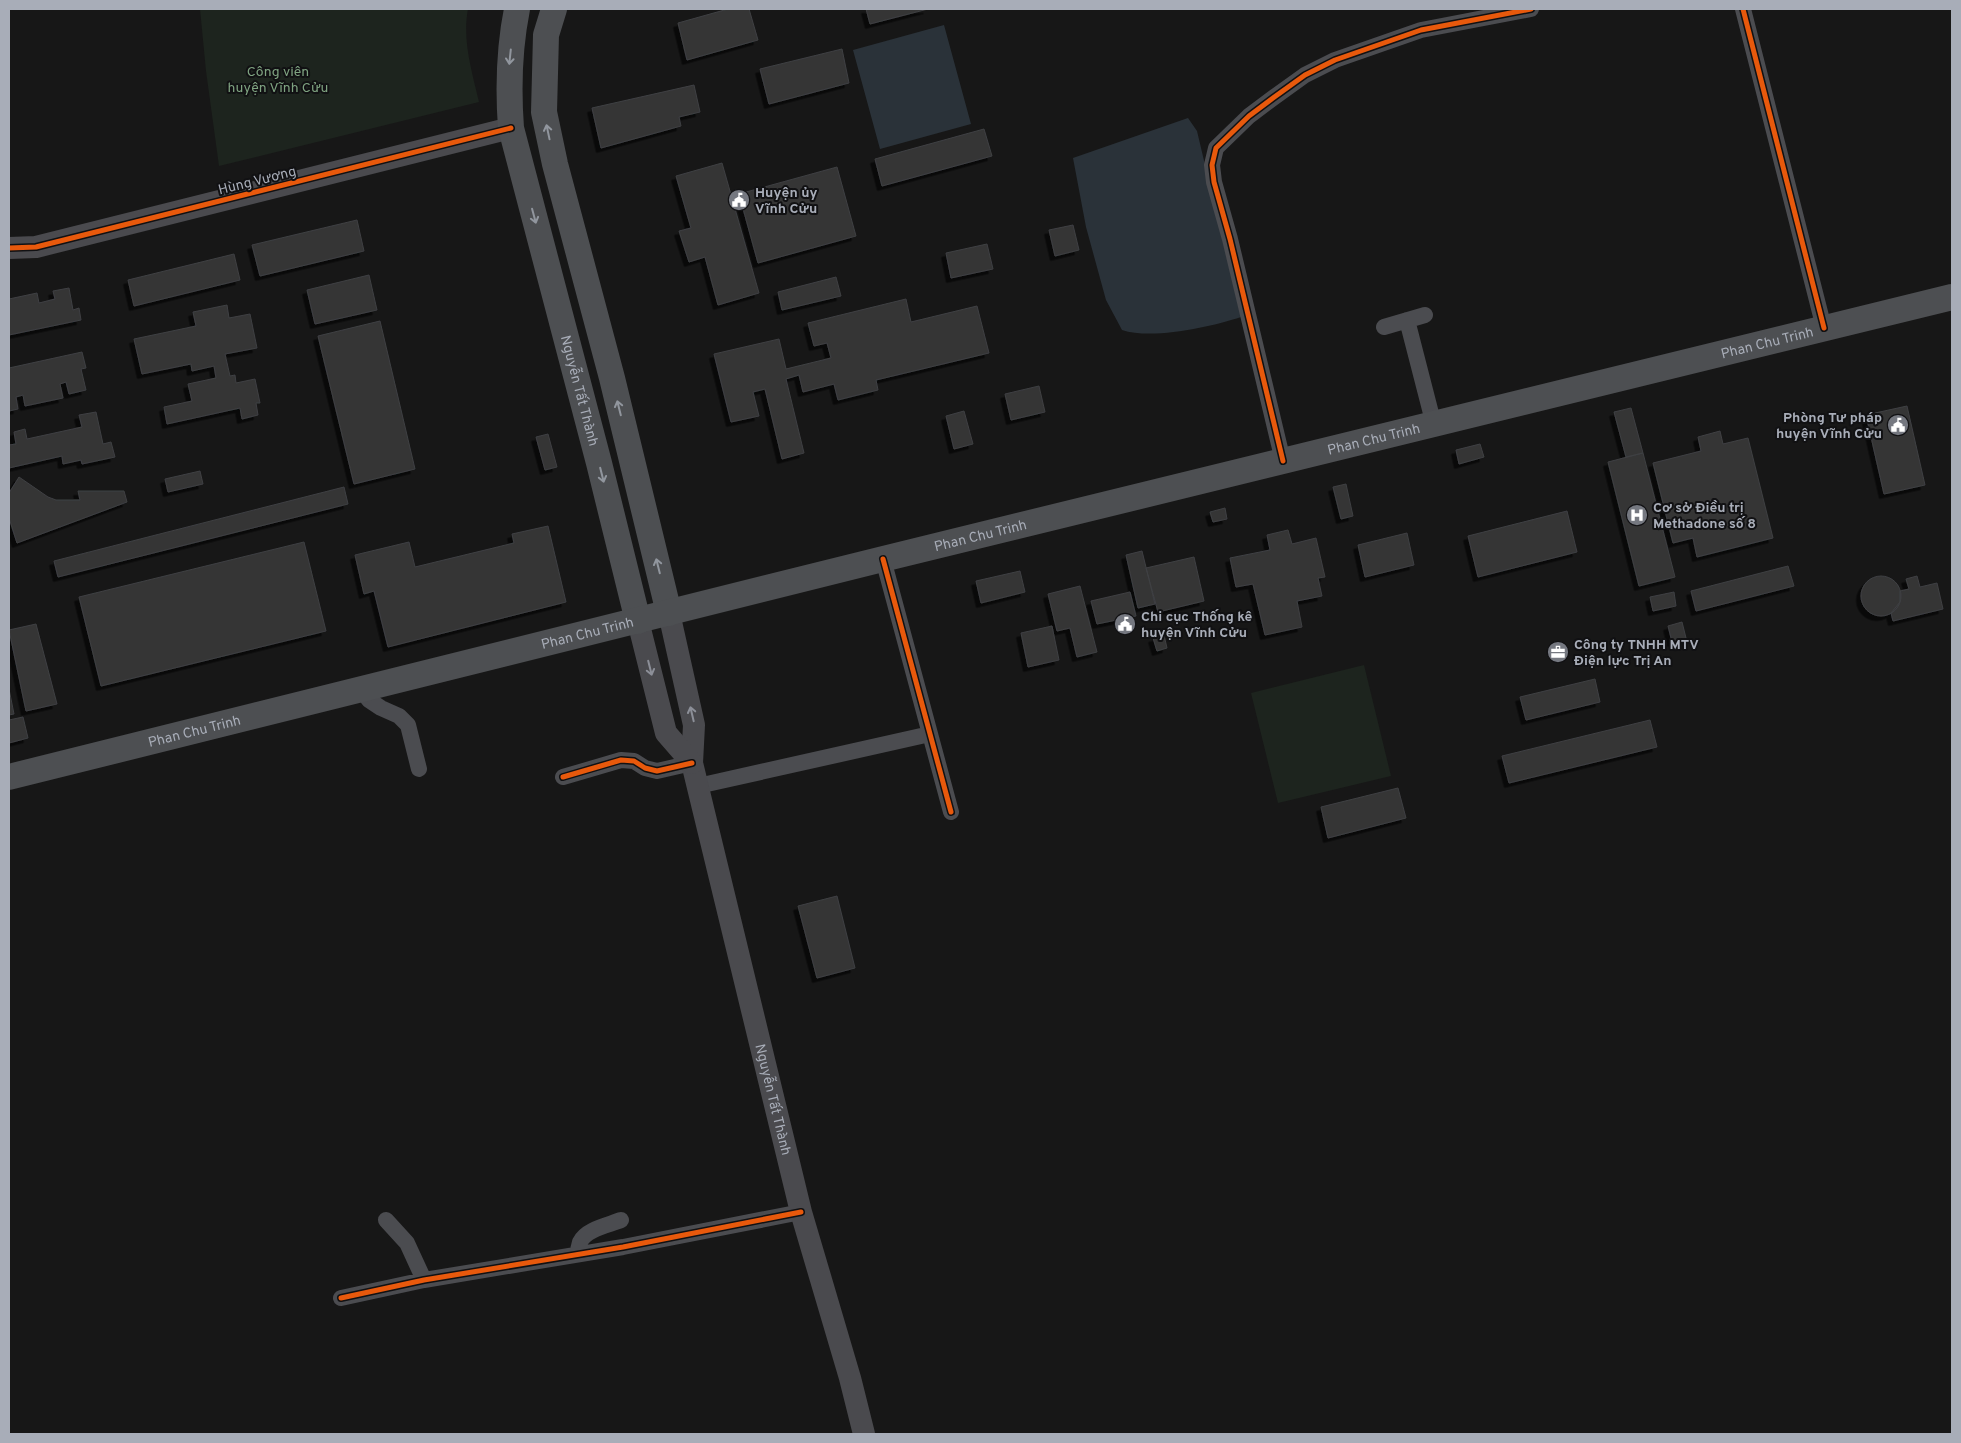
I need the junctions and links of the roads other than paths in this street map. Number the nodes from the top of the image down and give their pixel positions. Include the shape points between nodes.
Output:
1 (517, 9) edge
2 (554, 9) edge
3 (1531, 9) edge
4 (1743, 9) edge
5 (511, 128) junction
6 (555, 164) junction
7 (522, 171) junction
8 (9, 248) edge
9 (1952, 297) edge
10 (1425, 315) dead end
11 (1407, 320) junction
12 (1384, 327) dead end
13 (1824, 328) junction
14 (1434, 425) junction
15 (1283, 461) junction
16 (883, 559) junction
17 (669, 613) junction
18 (638, 621) junction
19 (362, 690) junction
20 (930, 734) junction
21 (692, 763) junction
22 (419, 769) dead end
23 (9, 777) edge
24 (563, 777) dead end
25 (698, 786) junction
26 (951, 812) dead end
27 (801, 1212) junction
28 (386, 1220) dead end
29 (621, 1220) dead end
30 (578, 1254) junction
31 (424, 1280) junction
32 (341, 1298) dead end
33 (864, 1434) edge

1 -> 5 main road, Nguyễn Tất Thành via 509,62
6 -> 2 main road, Nguyễn Tất Thành via 544,112 546,35
3 - 15 street via 1421,30 1334,60 1305,74 1249,116 1216,148 1212,165 1214,182
4 - 13 street
5 - 7 main road, Nguyễn Tất Thành
5 - 8 main road, Hùng Vương via 36,247
6 - 7 main road
17 -> 6 main road, Nguyễn Tất Thành via 612,378
7 -> 18 main road, Nguyễn Tất Thành
9 - 13 main road, Phan Chu Trinh
10 - 11 street
11 - 12 street
11 - 14 street
13 - 14 main road, Phan Chu Trinh
14 - 15 main road, Phan Chu Trinh
15 - 16 main road, Phan Chu Trinh
16 - 17 main road, Phan Chu Trinh
16 - 20 street
17 - 18 main road, Phan Chu Trinh
21 -> 17 main road, Nguyễn Tất Thành via 694,725
18 - 19 main road, Phan Chu Trinh
18 -> 21 main road, Nguyễn Tất Thành via 666,733
19 - 22 street via 369,700 408,725
19 - 23 main road, Phan Chu Trinh
20 - 25 street
20 - 26 street
21 - 24 street via 657,771 634,761 621,760
21 - 25 main road, Nguyễn Tất Thành
25 - 27 main road, Nguyễn Tất Thành
27 - 30 street
27 - 33 main road, Nguyễn Tất Thành
28 - 31 street via 407,1243
29 - 30 street via 584,1237
30 - 31 street
31 - 32 street

